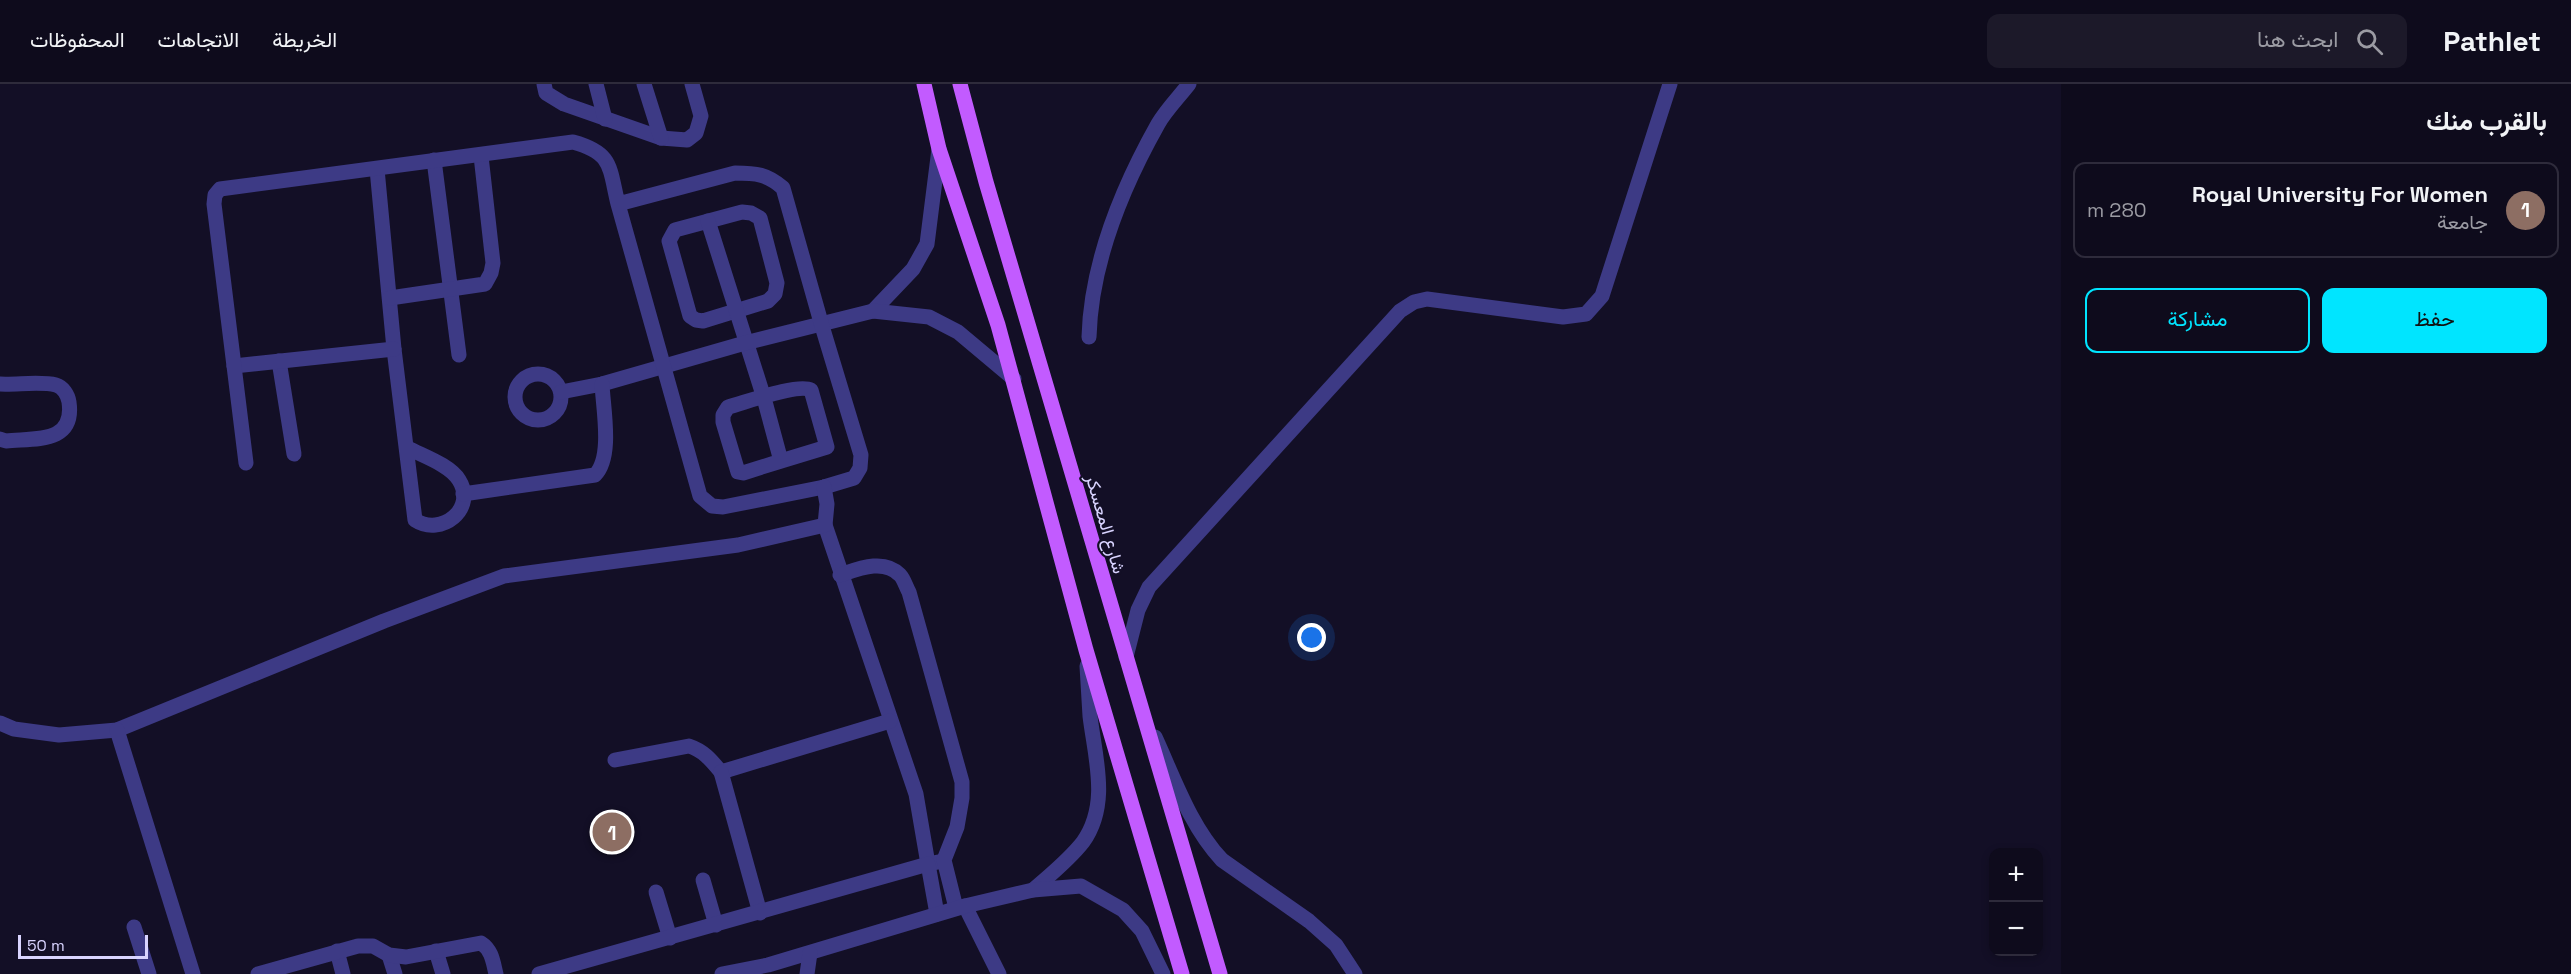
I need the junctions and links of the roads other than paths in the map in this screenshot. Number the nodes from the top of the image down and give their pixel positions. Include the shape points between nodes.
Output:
1 (544, 84) edge
2 (596, 84) edge
3 (644, 84) edge
4 (692, 84) edge
5 (924, 84) edge
6 (960, 84) edge
7 (1189, 84) edge
8 (1670, 84) edge
9 (605, 119) junction
10 (661, 138) junction
11 (939, 149) junction
12 (481, 156) junction
13 (434, 160) junction
14 (377, 169) junction
15 (618, 204) junction
16 (708, 221) junction
17 (451, 290) junction
18 (390, 298) junction
19 (736, 311) junction
20 (873, 311) junction
21 (822, 326) junction
22 (1089, 338) dead end
23 (745, 343) junction
24 (394, 349) junction
25 (459, 355) dead end
26 (279, 361) junction
27 (664, 365) junction
28 (234, 366) junction
29 (1014, 379) junction
30 (0, 384) edge
31 (602, 384) junction
32 (561, 392) dead end
33 (764, 398) junction
34 (0, 439) edge
35 (408, 448) junction
36 (294, 454) dead end
37 (781, 461) junction
38 (246, 463) dead end
39 (824, 487) junction
40 (463, 494) junction
41 (825, 525) junction
42 (840, 575) junction
43 (1086, 650) junction
44 (1126, 657) junction
45 (1141, 708) junction
46 (890, 721) junction
47 (0, 723) edge
48 (117, 730) junction
49 (615, 760) dead end
50 (721, 772) junction
51 (944, 860) junction
52 (928, 864) junction
53 (703, 880) dead end
54 (1033, 890) junction
55 (656, 892) dead end
56 (961, 907) junction
57 (760, 913) junction
58 (937, 914) junction
59 (716, 925) junction
60 (134, 927) dead end
61 (670, 938) junction
62 (337, 951) junction
63 (436, 951) junction
64 (810, 953) junction
65 (390, 955) junction
66 (292, 969) edge
67 (769, 969) edge
68 (747, 971) edge
69 (149, 974) edge
70 (193, 974) edge
71 (258, 974) edge
72 (344, 974) edge
73 (395, 974) edge
74 (443, 974) edge
75 (496, 974) edge
76 (539, 974) edge
77 (722, 974) edge
78 (807, 974) edge
79 (999, 974) edge
80 (1163, 974) edge
81 (1182, 974) edge
82 (1220, 974) edge
83 (1355, 974) edge

1 - 9 lane via 546,93 554,99
2 - 9 lane
3 - 10 lane
4 - 10 lane via 701,116 696,133 687,140
5 - 11 main road
6 - 44 main road, شارع المعسكر
7 - 22 lane via 1159,122 1120,205 1099,261 1090,305
8 - 44 lane via 1602,296 1587,314 1563,317 1426,299 1400,311 1149,587 1138,610
9 - 10 lane
11 - 20 lane via 927,244 914,269
11 - 29 main road
12 - 13 lane
12 - 15 lane via 573,142 591,147 607,159
12 - 17 lane via 491,273 485,284
13 - 14 lane
13 - 17 lane
14 - 18 lane
14 - 28 lane via 216,192 214,204
15 - 21 lane via 735,173 771,177 783,188
15 - 27 lane
16 - 19 lane
16 - 19 lane via 675,230 669,241 690,316 703,321
16 - 19 lane via 742,212 760,218 777,283 775,294 768,301
17 - 18 lane
17 - 25 lane
18 - 24 lane
19 - 23 lane
20 - 21 lane
20 - 29 lane via 929,317 957,332
21 - 23 lane
21 - 39 lane via 861,455 854,478
23 - 27 lane
23 - 33 lane
24 - 26 lane
24 - 35 lane
26 - 28 lane
26 - 36 lane
27 - 31 lane
27 - 39 lane via 700,496 712,506
28 - 38 lane
29 - 43 main road
30 - 34 lane via 57,385 66,391 69,402 69,422 55,436
31 - 32 lane
31 - 40 lane via 606,446 602,467 595,475
33 - 37 lane
33 - 37 lane via 728,407 723,415 733,457 736,468 743,473
33 - 37 lane via 799,388 812,390 827,447
35 - 40 lane via 453,472
35 - 40 lane via 416,520 435,526 458,515
39 - 41 lane
41 - 42 lane
41 - 48 lane via 738,545 504,576
42 - 46 lane
42 - 51 lane via 870,565 889,568 900,575 909,592 962,782 957,827
43 - 54 lane via 1090,717 1099,771 1096,807 1084,840
43 - 81 main road
44 - 45 main road, شارع المعسكر
45 - 82 main road, شارع المعسكر
45 - 83 lane via 1187,807 1211,848 1238,872 1309,921 1336,945
46 - 50 lane
46 - 52 lane via 916,794
47 - 48 lane via 14,729 59,735
48 - 70 lane
49 - 50 lane via 688,746 709,757
50 - 57 lane
51 - 52 lane
51 - 56 lane
52 - 57 lane
52 - 58 lane
53 - 59 lane
54 - 56 lane
54 - 80 lane via 1081,886 1123,910 1142,931
55 - 61 lane
56 - 58 lane
56 - 79 lane
57 - 59 lane
58 - 64 lane
59 - 61 lane
60 - 69 lane
61 - 76 lane
62 - 65 lane via 373,946
62 - 66 lane
62 - 72 lane
63 - 65 lane via 406,957
63 - 74 lane
63 - 75 lane via 481,943 491,954
64 - 67 lane
64 - 78 lane
65 - 73 lane
66 - 71 lane
67 - 68 lane
68 - 77 lane

